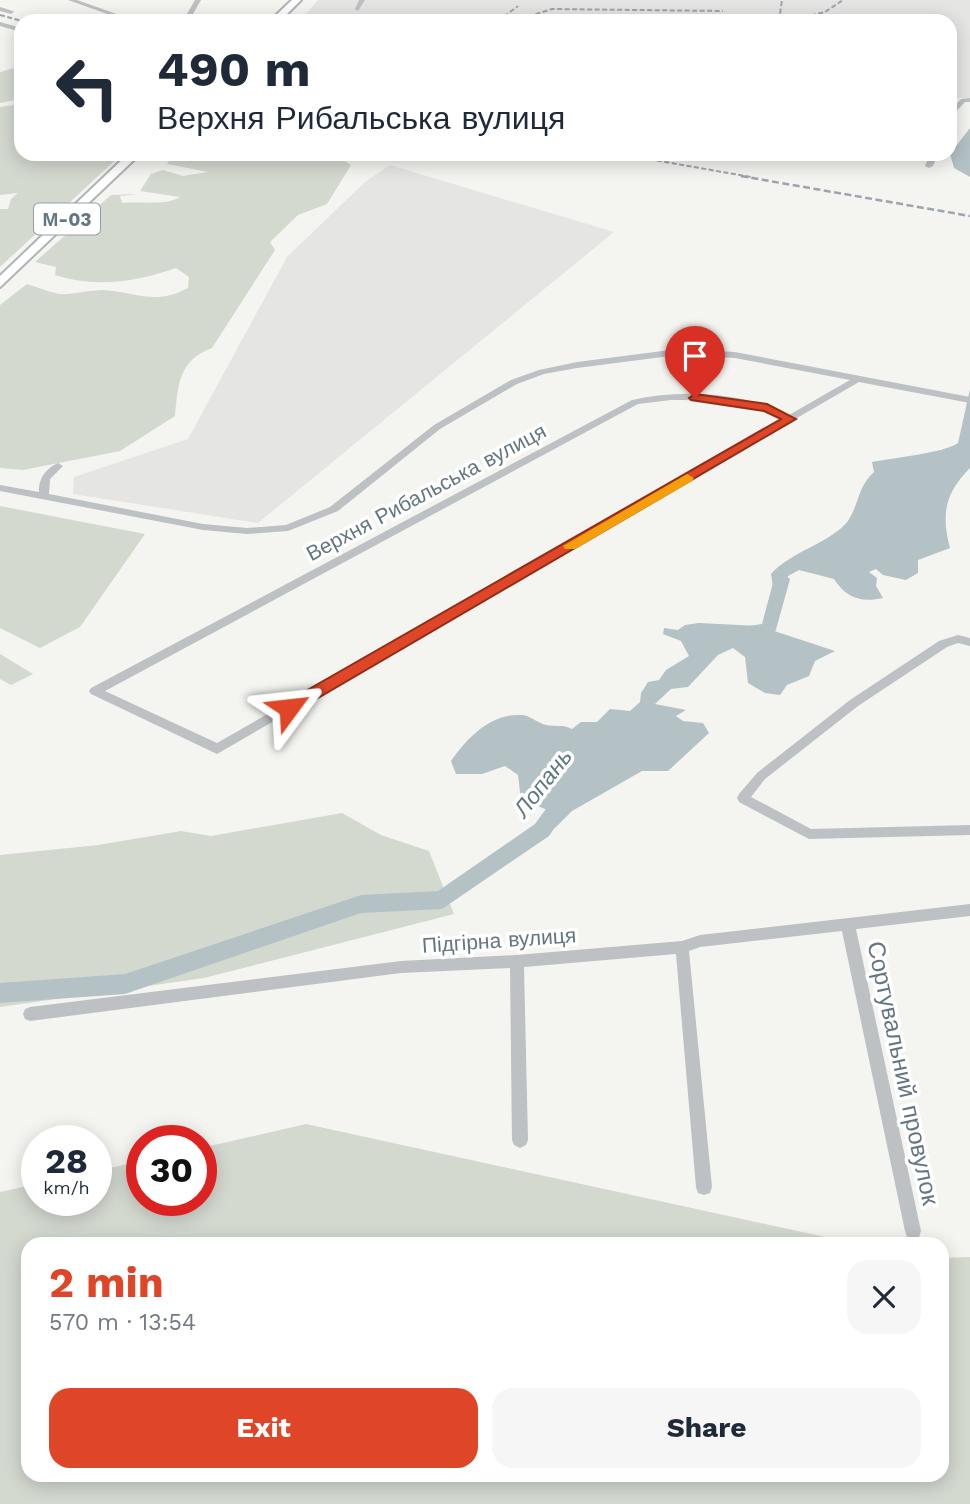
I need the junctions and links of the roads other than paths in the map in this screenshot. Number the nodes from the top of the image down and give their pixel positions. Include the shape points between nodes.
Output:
1 (71, 0) edge
2 (297, 0) edge
3 (362, 0) edge
4 (0, 9) edge
5 (358, 9) dead end
6 (11, 12) dead end
7 (112, 14) edge
8 (282, 14) edge
9 (127, 161) edge
10 (931, 161) edge
11 (929, 166) dead end
12 (0, 283) edge
13 (859, 378) junction
14 (970, 400) edge
15 (790, 419) junction
16 (58, 466) dead end
17 (0, 488) edge
18 (45, 497) junction
19 (964, 640) edge
20 (217, 750) joint
21 (970, 830) edge
22 (970, 910) edge
23 (848, 925) junction
24 (682, 947) junction
25 (517, 961) junction
26 (30, 1014) dead end
27 (520, 1140) dead end
28 (704, 1187) dead end
29 (913, 1231) dead end

1 - 7 street
2 - 8 highway
3 - 5 street
4 - 6 street
9 - 12 highway, М-03
10 - 11 street
13 - 14 street
13 - 15 street
13 - 18 street via 735,355 678,352 542,372 487,396 437,427 334,509 288,528 203,527
15 - 20 street
15 - 20 street, Верхня Рибальська вулиця via 767,407 706,399 635,402 95,691
16 - 18 street via 45,477
17 - 18 street
19 - 21 street via 943,644 854,703 761,776 743,798 809,834
22 - 23 street, Підгірна вулиця
23 - 24 street, Підгірна вулиця via 700,941
23 - 29 street, Сортувальний провулок
24 - 25 street, Підгірна вулиця
24 - 28 street
25 - 26 street, Підгірна вулиця via 325,975
25 - 27 street

